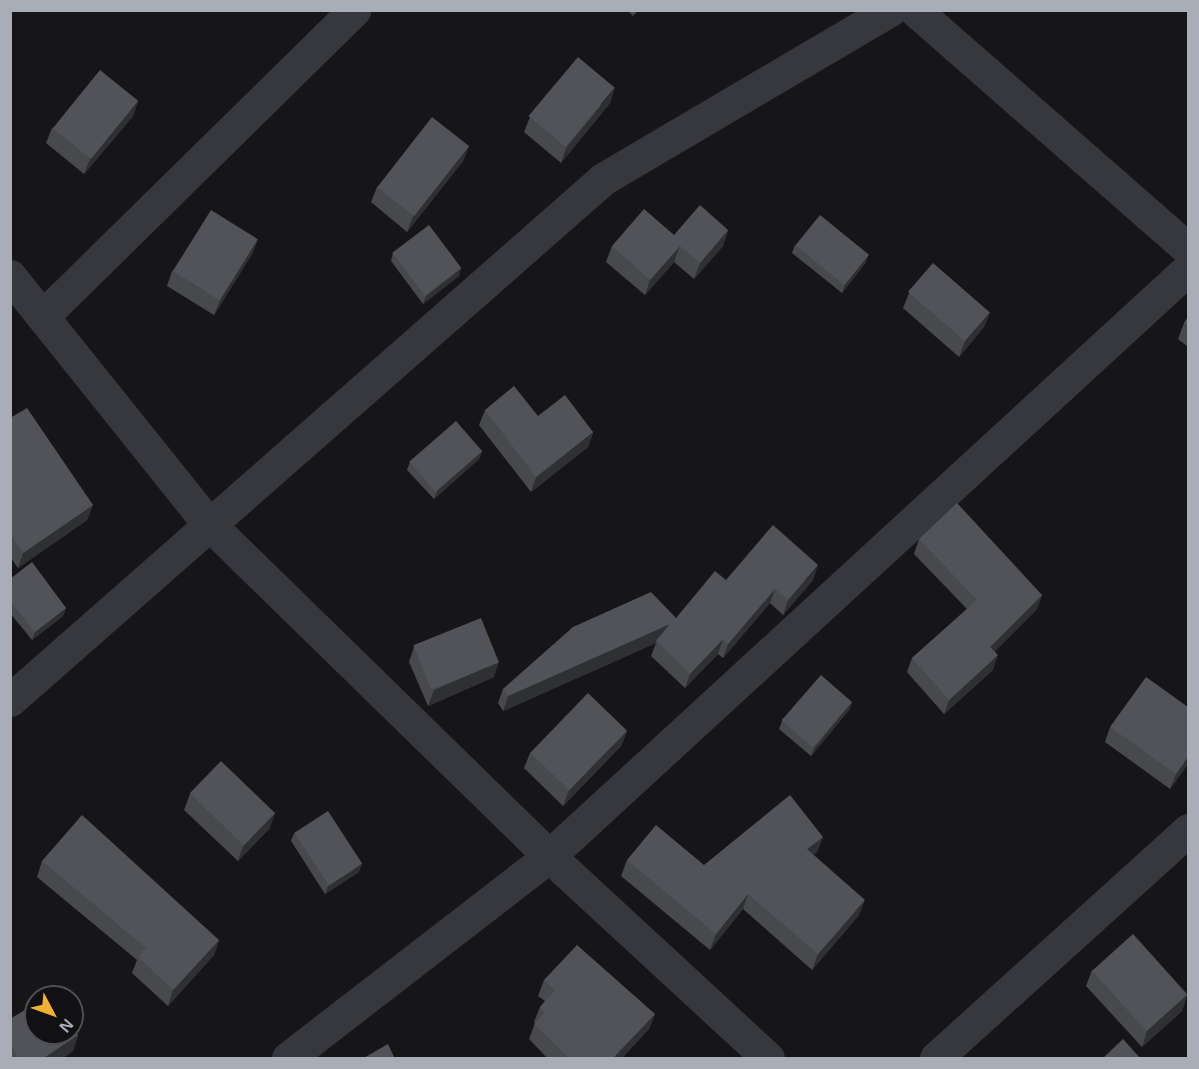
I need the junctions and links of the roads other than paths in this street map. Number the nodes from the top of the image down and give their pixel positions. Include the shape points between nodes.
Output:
1 (354, 10) edge
2 (890, 10) edge
3 (915, 10) edge
4 (1188, 249) edge
5 (1188, 269) edge
6 (10, 276) edge
7 (44, 315) junction
8 (208, 523) junction
9 (10, 700) edge
10 (1188, 830) edge
11 (549, 856) junction
12 (288, 1059) edge
13 (768, 1059) edge
14 (936, 1059) edge

1 - 7 street
2 - 8 street via 603,179
3 - 4 street
5 - 11 street
6 - 7 street
7 - 8 street
8 - 9 street
8 - 11 street
10 - 14 street
11 - 12 street
11 - 13 street

